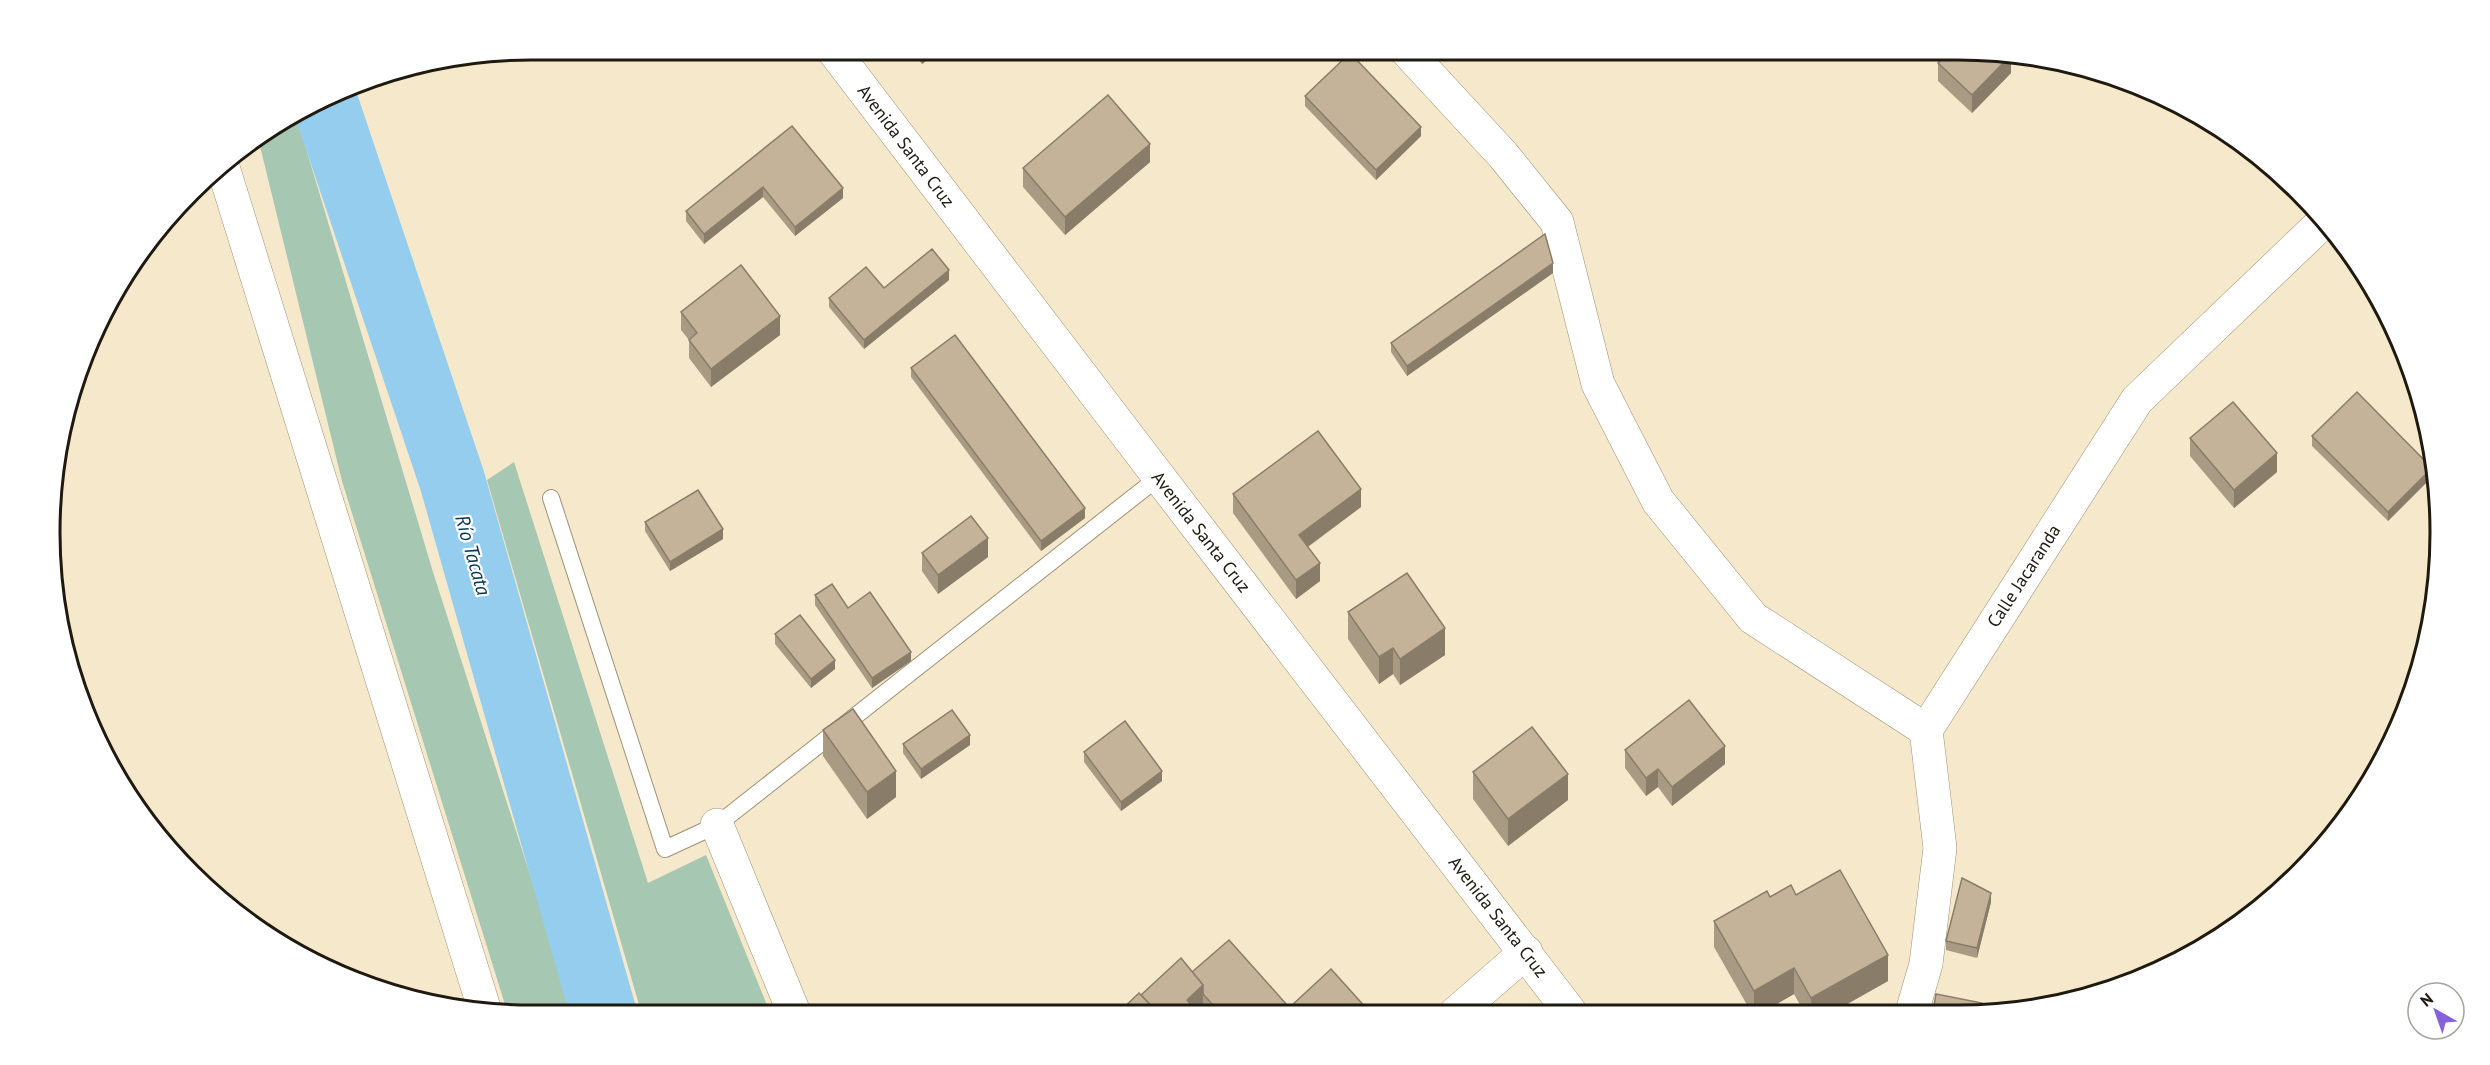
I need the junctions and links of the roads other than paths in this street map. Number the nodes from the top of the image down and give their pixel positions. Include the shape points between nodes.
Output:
1 (841, 60) edge
2 (1415, 60) edge
3 (225, 174) edge
4 (2318, 227) edge
5 (1159, 477) junction
6 (551, 498) dead end
7 (1926, 730) junction
8 (717, 825) junction
9 (1526, 952) junction
10 (482, 1002) edge
11 (791, 1005) edge
12 (1465, 1005) edge
13 (1565, 1005) edge
14 (1914, 1005) edge

1 - 5 main road, Avenida Santa Cruz
2 - 7 main road via 1503,155 1557,222 1598,384 1658,501 1753,618
3 - 10 main road
4 - 7 main road, Calle Jacaranda via 2137,400
5 - 8 lane
5 - 9 main road, Avenida Santa Cruz
6 - 8 lane via 664,849
7 - 14 main road via 1940,848 1926,964
8 - 11 main road
9 - 12 main road
9 - 13 main road, Avenida Santa Cruz

